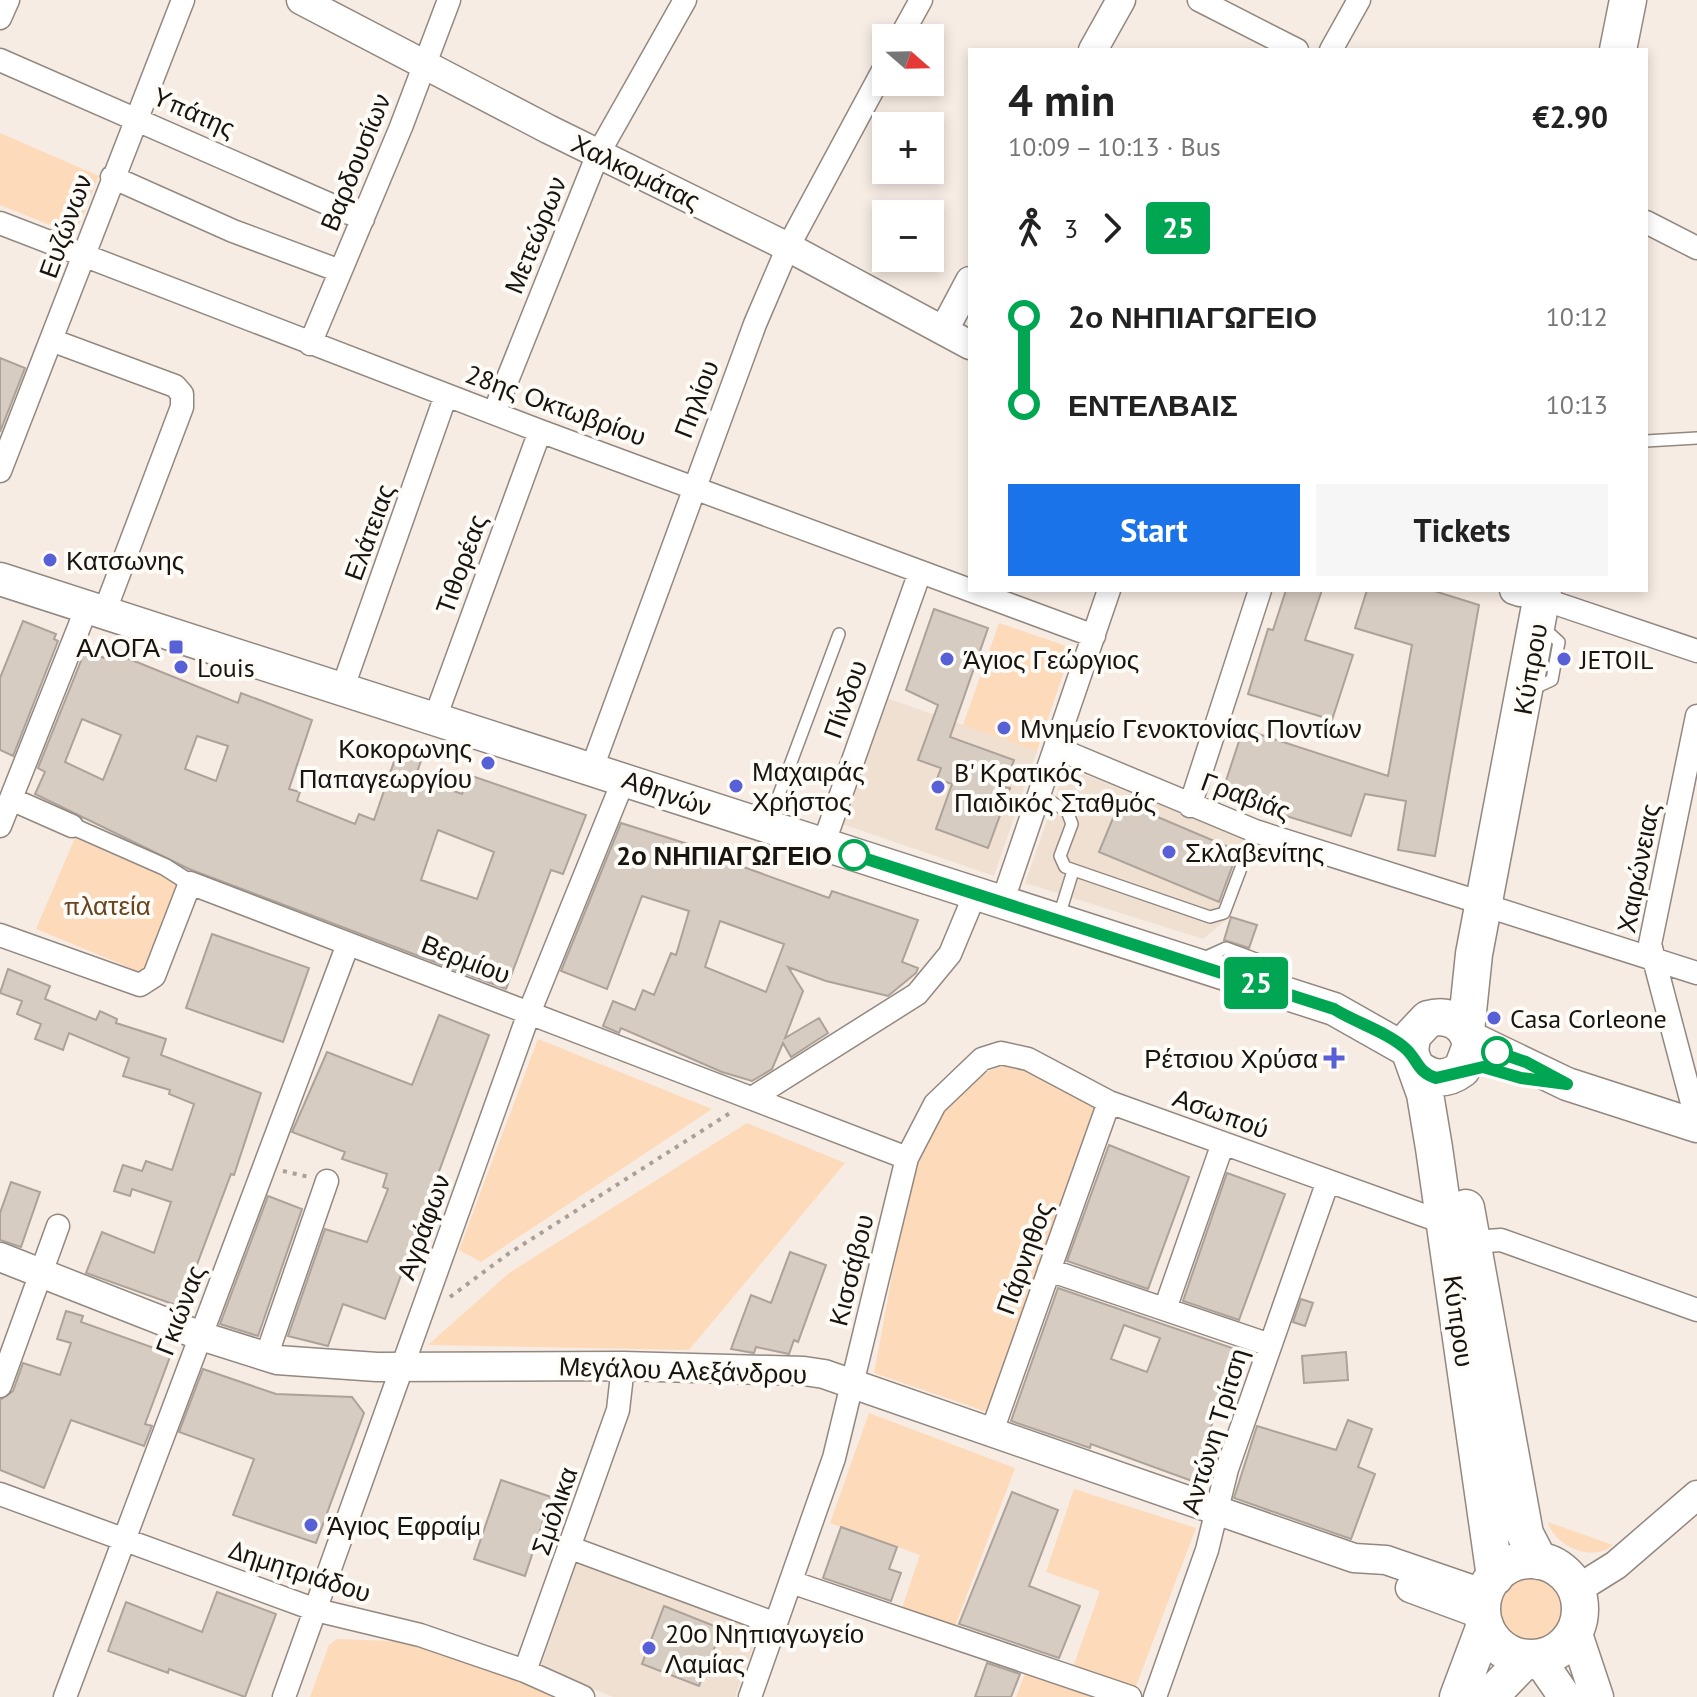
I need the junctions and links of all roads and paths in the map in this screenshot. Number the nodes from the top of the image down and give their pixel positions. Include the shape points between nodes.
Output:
1 (8, 0) edge
2 (183, 0) edge
3 (301, 0) edge
4 (449, 0) edge
5 (685, 0) edge
6 (921, 0) edge
7 (1121, 0) edge
8 (1199, 0) edge
9 (1359, 0) edge
10 (1628, 0) edge
11 (1648, 0) edge
12 (0, 18) edge
13 (908, 24) edge
14 (1094, 48) edge
15 (1293, 48) edge
16 (1332, 48) edge
17 (1618, 48) edge
18 (1638, 48) edge
19 (0, 60) edge
20 (423, 64) junction
21 (872, 91) edge
22 (137, 117) junction
23 (598, 154) junction
24 (112, 177) junction
25 (363, 219) junction
26 (0, 223) edge
27 (1648, 223) edge
28 (788, 247) junction
29 (1697, 248) edge
30 (84, 255) junction
31 (340, 271) junction
32 (968, 285) edge
33 (944, 330) junction
34 (51, 340) junction
35 (310, 344) junction
36 (968, 344) edge
37 (446, 395) junction
38 (494, 413) junction
39 (540, 431) junction
40 (1697, 438) edge
41 (1648, 441) edge
42 (0, 471) edge
43 (694, 484) junction
44 (920, 572) junction
45 (0, 579) edge
46 (968, 590) edge
47 (974, 592) edge
48 (1108, 592) edge
49 (1259, 592) edge
50 (1531, 599) edge
51 (96, 610) junction
52 (839, 634) dead end
53 (1094, 636) junction
54 (1697, 651) edge
55 (1539, 686) dead end
56 (343, 687) junction
57 (1697, 716) edge
58 (435, 718) junction
59 (1056, 748) junction
60 (592, 768) junction
61 (624, 779) junction
62 (11, 799) junction
63 (1050, 800) junction
64 (1190, 806) junction
65 (0, 826) edge
66 (72, 826) joint
67 (767, 827) junction
68 (1255, 831) junction
69 (823, 845) junction
70 (1073, 871) junction
71 (190, 883) junction
72 (988, 898) junction
73 (1475, 901) junction
74 (1057, 921) junction
75 (0, 935) edge
76 (348, 944) junction
77 (1206, 957) dead end
78 (1651, 958) junction
79 (1697, 973) edge
80 (1275, 977) dead end
81 (529, 1013) junction
82 (1442, 1046) junction
83 (982, 1059) joint
84 (752, 1098) junction
85 (1109, 1102) junction
86 (1697, 1124) edge
87 (1223, 1143) junction
88 (907, 1158) junction
89 (265, 1167) junction
90 (327, 1181) joint
91 (1328, 1181) junction
92 (58, 1226) dead end
93 (1459, 1232) junction
94 (0, 1257) edge
95 (1049, 1270) junction
96 (41, 1273) junction
97 (1165, 1309) junction
98 (1697, 1310) edge
99 (419, 1321) junction
100 (201, 1336) junction
101 (1270, 1345) junction
102 (266, 1357) junction
103 (403, 1366) junction
104 (623, 1366) junction
105 (854, 1383) junction
106 (0, 1386) edge
107 (991, 1434) junction
108 (0, 1494) edge
109 (1697, 1495) edge
110 (1217, 1511) junction
111 (125, 1540) junction
112 (571, 1548) junction
113 (1539, 1561) junction
114 (791, 1582) junction
115 (1576, 1590) junction
116 (1487, 1603) junction
117 (316, 1610) junction
118 (776, 1624) junction
119 (1575, 1631) junction
120 (1528, 1658) junction
121 (525, 1671) junction
122 (65, 1697) edge
123 (284, 1697) edge
124 (583, 1697) edge
125 (750, 1697) edge
126 (1130, 1697) edge
127 (1155, 1697) edge
128 (1458, 1697) edge
129 (1489, 1697) edge
130 (1565, 1697) edge
131 (1597, 1697) edge

1 - 12 street
2 - 22 street, Ευζώνων
3 - 20 street, Χαλκομάτας
4 - 20 street, Βαρδουσίων
5 - 23 street, Μετεώρων
6 - 13 street
7 - 14 street
8 - 15 street
9 - 16 street
10 - 17 main road
11 - 18 main road
19 - 22 street, Υπάτης
20 - 23 street, Χαλκομάτας
20 - 25 street, Βαρδουσίων
21 - 28 street, Πηλίου
22 - 24 street, Ευζώνων
22 - 25 street, Υπάτης
23 - 28 street, Χαλκομάτας
23 - 38 street, Μετεώρων
24 - 30 street, Ευζώνων
24 - 31 street
25 - 31 street, Βαρδουσίων
26 - 30 street, 28ης Οκτωβρίου
27 - 29 street
28 - 33 street, Χαλκομάτας
28 - 43 street, Πηλίου
30 - 34 street, Ευζώνων
30 - 35 street, 28ης Οκτωβρίου
31 - 35 street, Βαρδουσίων
32 - 33 street
33 - 36 street, Χαλκομάτας
34 - 42 street, Ευζώνων
34 - 51 street via 175,386 182,394 182,407
35 - 37 street, 28ης Οκτωβρίου
37 - 38 street, 28ης Οκτωβρίου
37 - 56 street, Ελάτειας
38 - 39 street, 28ης Οκτωβρίου
39 - 43 street, 28ης Οκτωβρίου
39 - 58 street, Τιθορέας
40 - 41 lane
43 - 44 street, 28ης Οκτωβρίου
43 - 60 street, Πηλίου
44 - 46 street, 28ης Οκτωβρίου
44 - 69 street, Πίνδου
45 - 51 main road, Αθηνών
47 - 53 street, 28ης Οκτωβρίου
48 - 53 street
49 - 64 street
50 - 54 street
50 - 55 lane via 1559,642 1552,680
50 - 73 main road, Κύπρου
51 - 56 main road, Αθηνών
51 - 62 street
52 - 67 lane
53 - 59 street
56 - 58 main road, Αθηνών
57 - 78 street, Χαιρώνειας
58 - 60 main road, Αθηνών
59 - 63 street
59 - 64 street, Γραβιάς
60 - 61 main road, Αθηνών
61 - 67 main road, Αθηνών
61 - 81 street, Αγράφων
62 - 65 street
62 - 66 street, Βερμίου
63 - 70 lane via 1067,811 1072,824 1060,856
63 - 72 street
64 - 68 street, Γραβιάς
66 - 71 street, Βερμίου
67 - 69 main road, Αθηνών
68 - 70 lane via 1224,913 1214,917
68 - 73 street, Γραβιάς
69 - 72 main road, Αθηνών
70 - 74 lane
71 - 75 street via 147,983 133,985
71 - 76 street, Βερμίου
72 - 74 main road, Αθηνών
72 - 84 street via 917,994
73 - 78 street, Γραβιάς
73 - 82 main road, Κύπρου via 1450,978
74 - 82 main road, Αθηνών via 1334,1009 1364,1010 1399,1021
76 - 81 street, Βερμίου
76 - 89 street, Γκιώνας
77 - 80 lane via 1226,948 1264,962
78 - 79 street, Γραβιάς
78 - 86 street, Χαιρώνειας
81 - 84 street, Βερμίου
81 - 99 street, Αγράφων
82 - 86 main road, Αθηνών via 1483,1067 1567,1084
82 - 93 main road, Κύπρου
83 - 85 street, Ασωπού via 1010,1053
83 - 88 street, Κισσάβου via 935,1104
84 - 88 street, Βερμίου
84 - 99 path via 508,1254
85 - 87 street, Ασωπού
85 - 95 street, Πάρνηθος
87 - 91 street, Ασωπού
87 - 97 street
88 - 105 street, Κισσάβου
89 - 90 path
89 - 100 street, Γκιώνας
90 - 102 street
91 - 93 street, Ασωπού
91 - 101 street, Αντώνη Τρίτση
92 - 96 street
93 - 98 street, Ασωπού via 1501,1240
93 - 113 main road, Κύπρου via 1525,1534
93 - 116 main road, Κύπρου
94 - 96 street, Μεγάλου Αλεξάνδρου
95 - 97 street
95 - 107 street, Πάρνηθος
96 - 100 street, Μεγάλου Αλεξάνδρου
96 - 106 street
97 - 101 street
99 - 103 street, Αγράφων
100 - 102 street, Μεγάλου Αλεξάνδρου
100 - 111 street, Γκιώνας
101 - 110 street, Αντώνη Τρίτση
102 - 103 street, Μεγάλου Αλεξάνδρου
103 - 104 street, Μεγάλου Αλεξάνδρου
103 - 117 street, Αγράφων
104 - 105 street, Μεγάλου Αλεξάνδρου via 804,1371
104 - 112 street, Σμόλικα via 618,1410
105 - 107 street, Μεγάλου Αλεξάνδρου
105 - 114 street, Κισσάβου
107 - 110 street, Μεγάλου Αλεξάνδρου
108 - 111 street, Δημητριάδου
109 - 115 street via 1616,1565
110 - 116 street, Μεγάλου Αλεξάνδρου via 1354,1558 1378,1576
110 - 127 street, Αντώνη Τρίτση
111 - 117 street, Δημητριάδου
111 - 122 street, Γκιώνας
112 - 118 street
112 - 121 street, Σμόλικα
113 - 115 main road via 1558,1569
113 - 116 main road via 1512,1564
114 - 118 street, Κισσάβου
114 - 126 street
115 - 119 main road via 1580,1611
116 - 120 main road via 1503,1650
116 - 128 main road
117 - 121 street, Δημητριάδου via 420,1635
117 - 123 street, Αγράφων
118 - 125 street, Κισσάβου
119 - 120 main road via 1556,1651
119 - 131 main road
120 - 129 main road
120 - 130 main road via 1545,1668
121 - 124 street, Δημητριάδου

